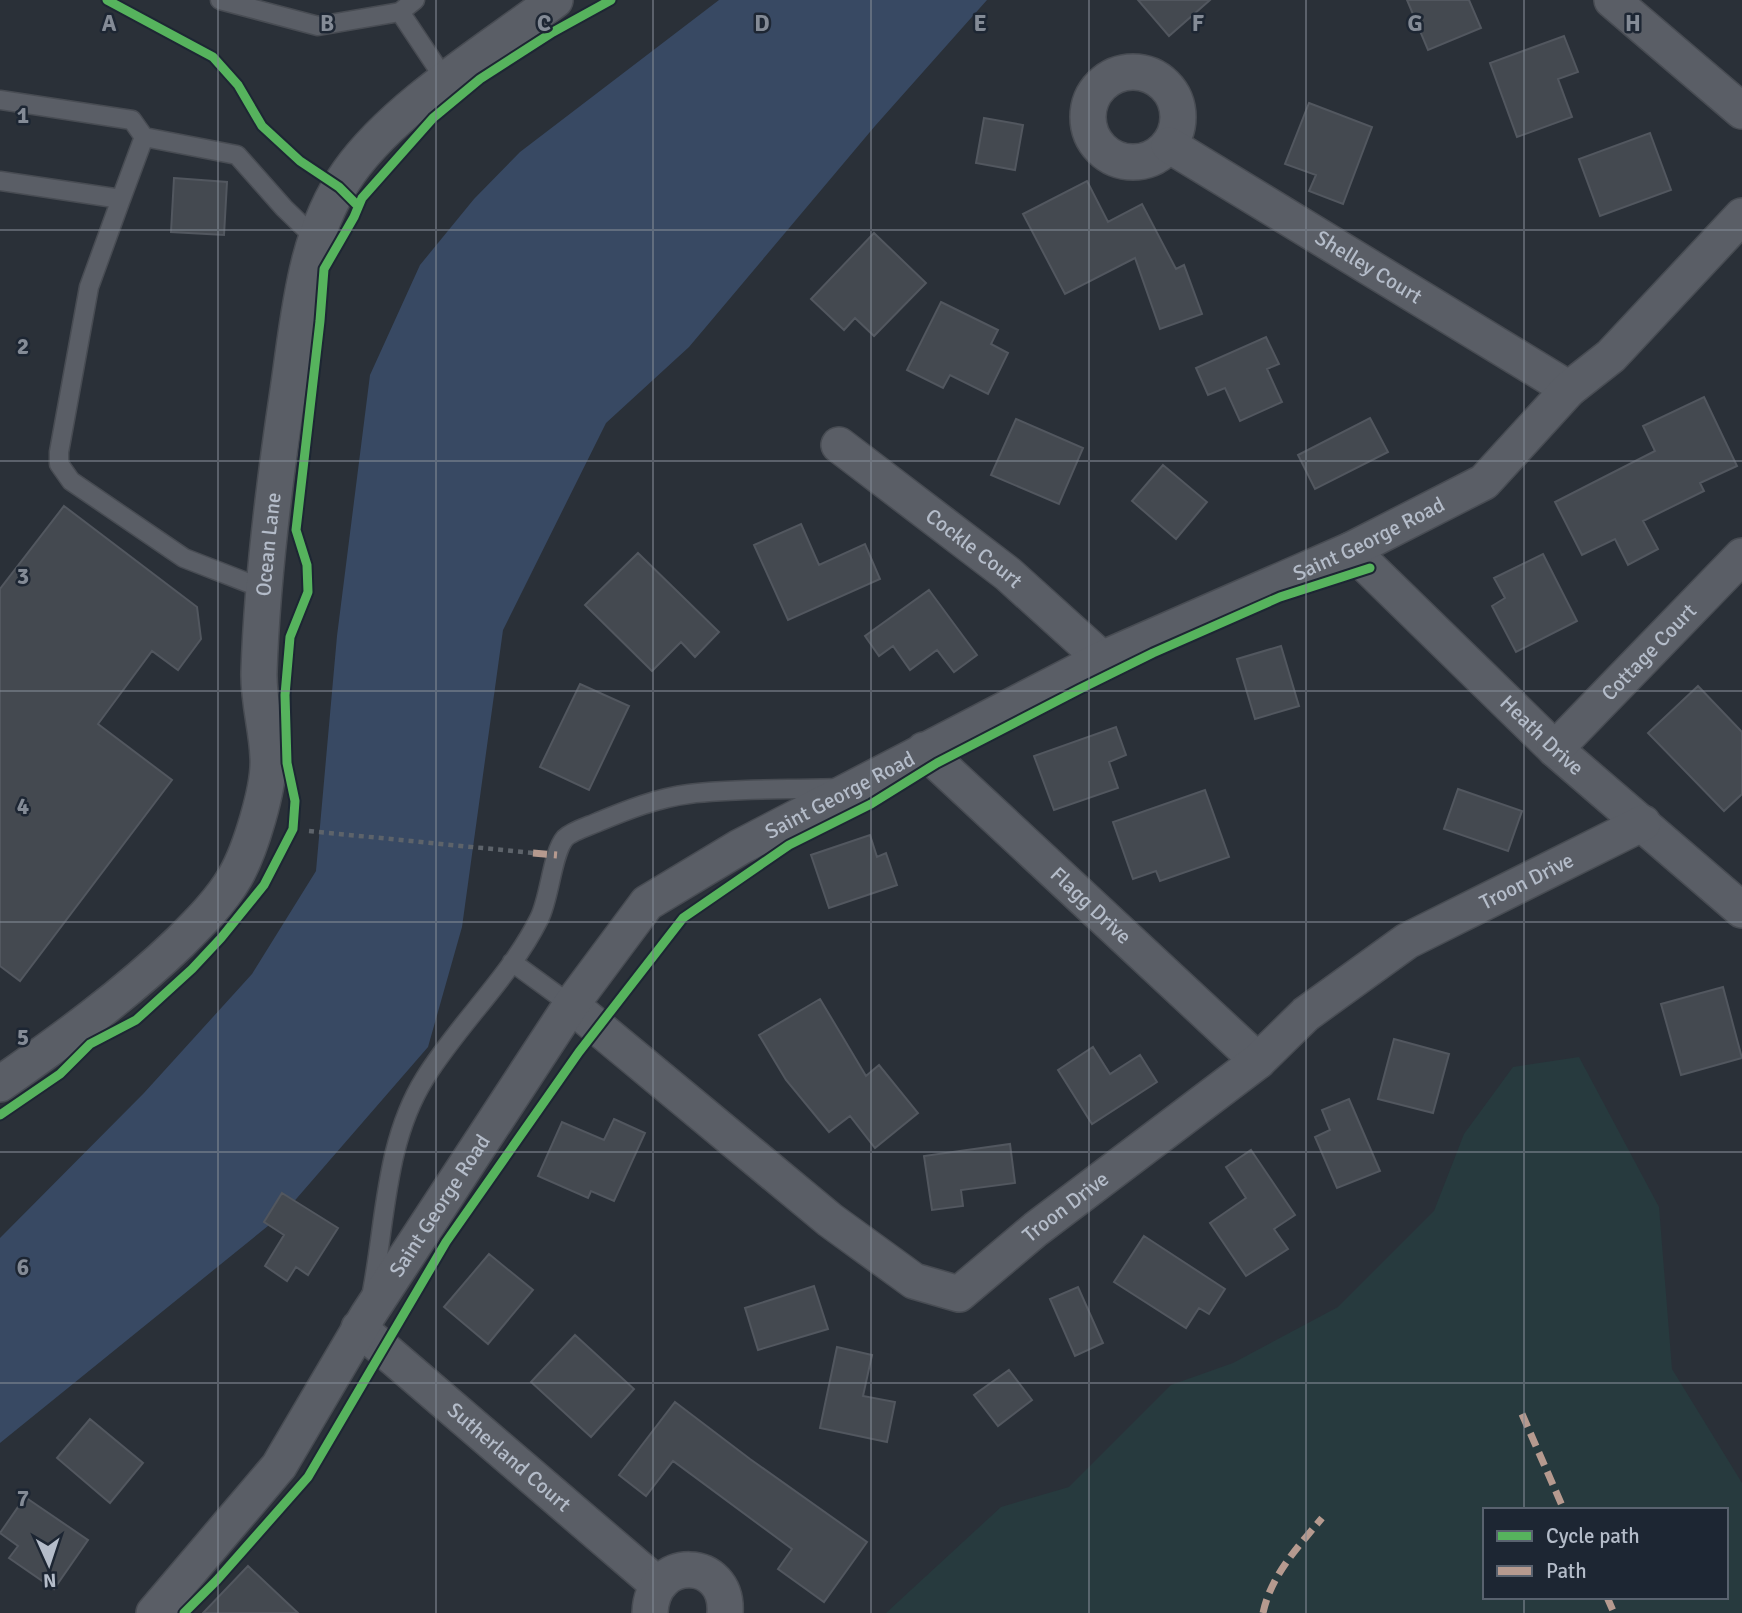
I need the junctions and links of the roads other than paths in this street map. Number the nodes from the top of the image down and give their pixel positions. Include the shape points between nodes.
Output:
1 (220, 0) edge
2 (415, 0) edge
3 (555, 0) edge
4 (1612, 0) edge
5 (400, 12) junction
6 (446, 81) junction
7 (0, 100) edge
8 (1742, 111) edge
9 (144, 136) junction
10 (1169, 145) dead end
11 (0, 181) edge
12 (121, 199) junction
13 (1742, 216) edge
14 (315, 238) junction
15 (1569, 389) junction
16 (839, 445) dead end
17 (1351, 550) junction
18 (1742, 556) edge
19 (264, 589) junction
20 (1102, 659) junction
21 (1555, 749) junction
22 (924, 750) junction
23 (855, 787) junction
24 (1643, 823) junction
25 (1742, 910) edge
26 (512, 962) junction
27 (571, 1006) junction
28 (1258, 1061) junction
29 (0, 1084) edge
30 (364, 1322) junction
31 (653, 1599) edge
32 (154, 1613) edge
33 (726, 1613) edge

1 - 5 lane via 318,26
2 - 5 lane
3 - 6 street, Ocean Lane
4 - 8 street
5 - 6 lane
6 - 14 street, Ocean Lane via 417,102 349,170
7 - 9 lane via 132,120
9 - 12 lane
9 - 14 lane via 237,155
10 - 15 street, Shelley Court
11 - 12 lane
12 - 19 lane via 89,287 59,464 71,481 184,558
13 - 15 street, Saint George Road via 1611,356
14 - 19 street, Ocean Lane via 281,438
15 - 17 street, Saint George Road via 1485,482
16 - 20 street, Cockle Court via 1008,574
17 - 20 street, Saint George Road
17 - 21 street, Heath Drive
18 - 21 street, Cottage Court
19 - 29 street, Ocean Lane via 258,677 269,761 257,825 235,877 203,919 154,967 85,1024
20 - 22 street, Saint George Road
21 - 24 street, Heath Drive
22 - 23 street, Saint George Road
22 - 28 street, Flagg Drive
23 - 26 lane via 689,794 635,807 589,825 565,838 540,917
23 - 27 street, Saint George Road via 740,847 647,904
24 - 25 street, Heath Drive
24 - 28 street, Troon Drive via 1407,941 1306,1014
26 - 27 lane, Troon Drive
26 - 30 lane via 424,1079 404,1119 393,1156
27 - 28 street, Troon Drive via 830,1220 914,1281 959,1294
27 - 30 street, Saint George Road
30 - 31 street, Sutherland Court
30 - 32 street, Saint George Road via 279,1466
31 - 33 street, Sutherland Court via 668,1574 698,1570 721,1588

